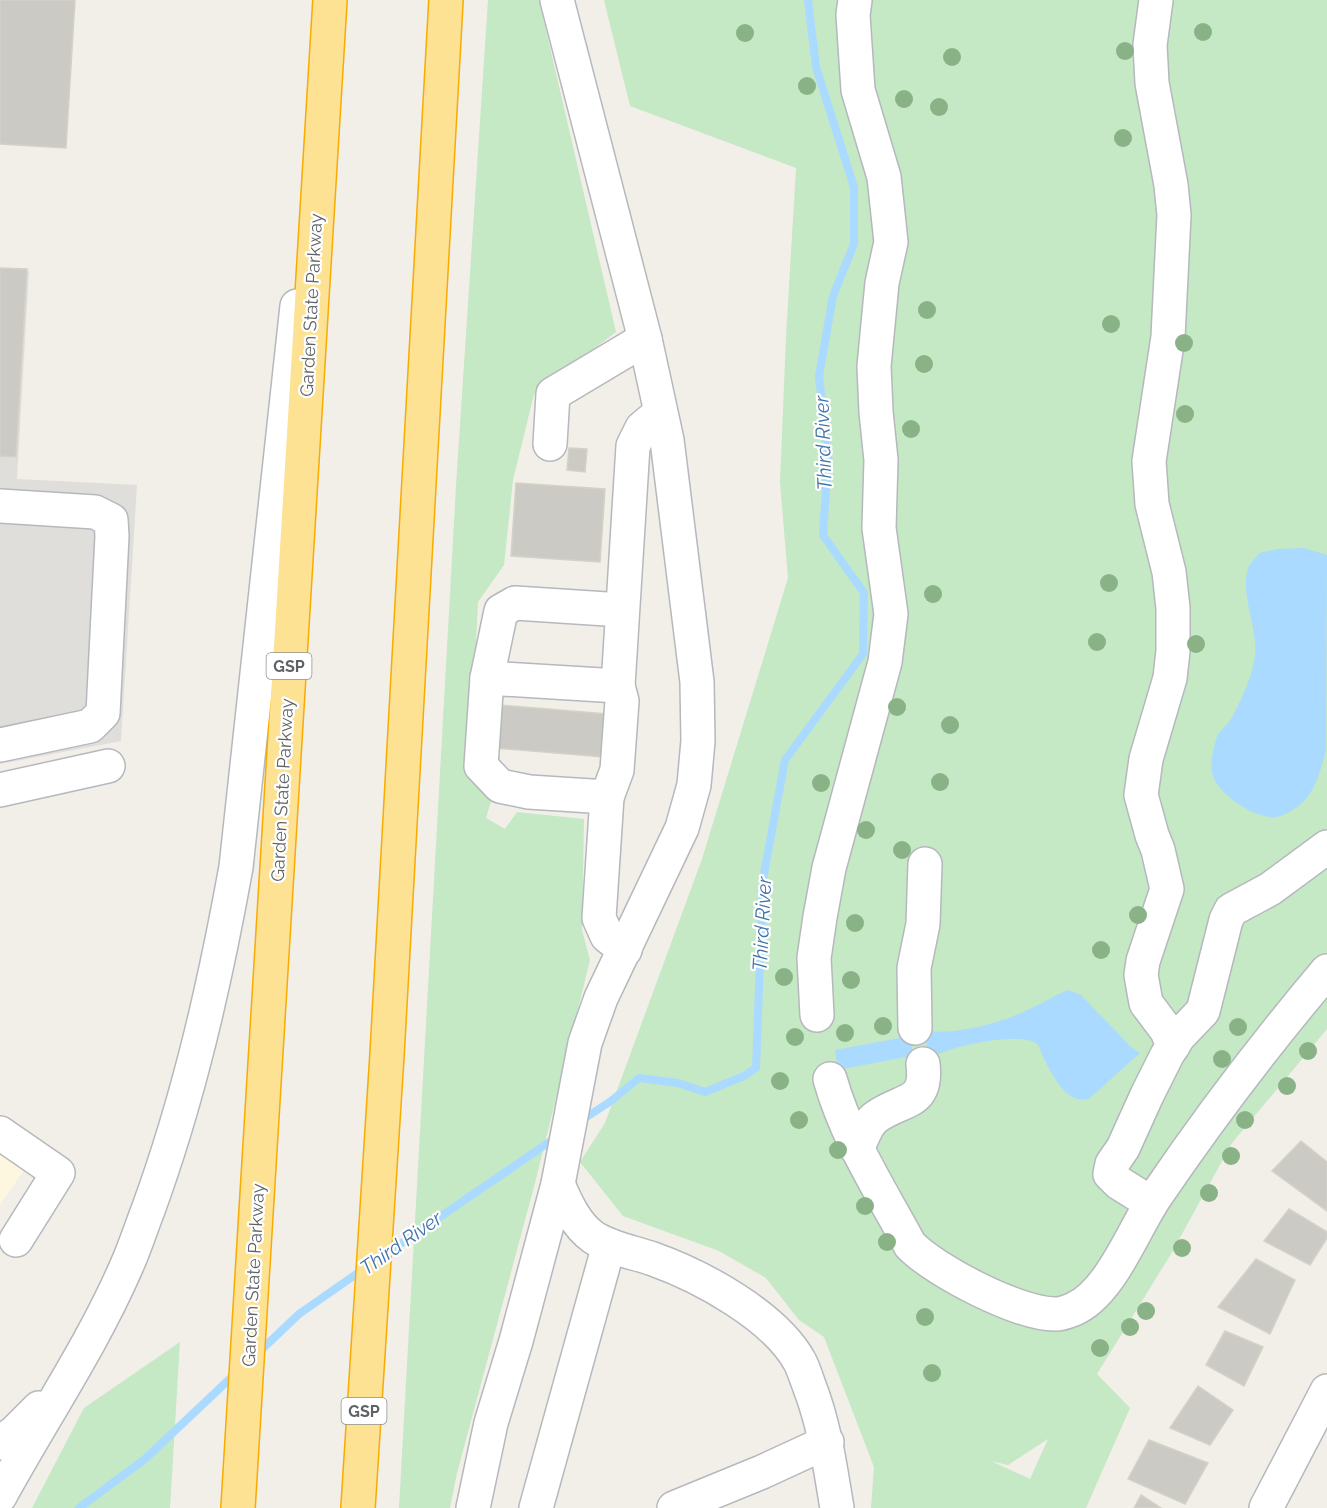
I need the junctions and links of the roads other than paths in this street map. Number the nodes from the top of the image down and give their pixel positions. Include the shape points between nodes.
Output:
1 (330, 0) edge
2 (446, 0) edge
3 (557, 0) edge
4 (855, 0) edge
5 (1156, 0) edge
6 (645, 339) junction
7 (660, 413) junction
8 (550, 444) dead end
9 (0, 506) edge
10 (622, 610) junction
11 (488, 678) junction
12 (618, 686) junction
13 (0, 745) edge
14 (108, 766) dead end
15 (0, 790) edge
16 (607, 797) junction
17 (1327, 847) edge
18 (925, 864) dead end
19 (625, 950) junction
20 (1327, 971) edge
21 (817, 1015) dead end
22 (915, 1028) dead end
23 (1173, 1046) junction
24 (923, 1064) dead end
25 (831, 1079) dead end
26 (0, 1133) edge
27 (857, 1149) junction
28 (560, 1176) junction
29 (1151, 1203) junction
30 (16, 1240) dead end
31 (609, 1245) junction
32 (86, 1348) junction
33 (1327, 1391) edge
34 (826, 1442) junction
35 (0, 1443) edge
36 (0, 1496) edge
37 (238, 1508) edge
38 (358, 1508) edge
39 (473, 1508) edge
40 (536, 1508) edge
41 (674, 1508) edge
42 (837, 1508) edge
43 (1266, 1508) edge

1 - 32 street via 236,867 222,946 184,1103 158,1183 127,1265
1 - 37 highway, Garden State Parkway / GSP
2 - 38 highway, GSP
3 - 6 street
4 - 21 street via 858,90 884,177 891,242 882,284 874,366 881,460 879,528 891,614 885,662 829,868 814,958
5 - 23 street via 1150,45 1152,82 1174,215 1168,337 1149,461 1152,504 1169,572 1173,651 1141,795 1167,889 1141,975 1146,1003
6 - 7 street
6 - 8 street via 554,394
7 - 10 street via 642,428 633,446
7 - 19 street via 667,440 697,682 698,741 694,785 682,828
9 - 13 street via 95,512 111,520 112,536 103,713 90,726
10 - 11 street via 515,603 501,611
10 - 12 street
11 - 12 street
11 - 16 street via 481,766 501,786 529,792
12 - 16 street via 622,702 617,770
14 - 15 street
16 - 19 street via 599,918 607,936
17 - 23 street via 1270,889 1231,910 1203,1011
18 - 22 street via 923,924 914,968
19 - 28 street via 601,998 585,1043
20 - 29 street via 1251,1064
23 - 29 street via 1110,1174
24 - 27 street via 925,1078 921,1090 912,1100 874,1118
25 - 27 street via 839,1110
26 - 30 street via 58,1173
27 - 29 street via 910,1245 920,1256 980,1291 1038,1312 1058,1315 1089,1299 1111,1273
28 - 31 street via 576,1218 591,1236
28 - 39 street via 491,1423
31 - 34 street via 700,1279 750,1310 777,1333 800,1362
31 - 40 street
32 - 35 street via 44,1403
32 - 36 street
33 - 43 street
34 - 41 street
34 - 42 street

